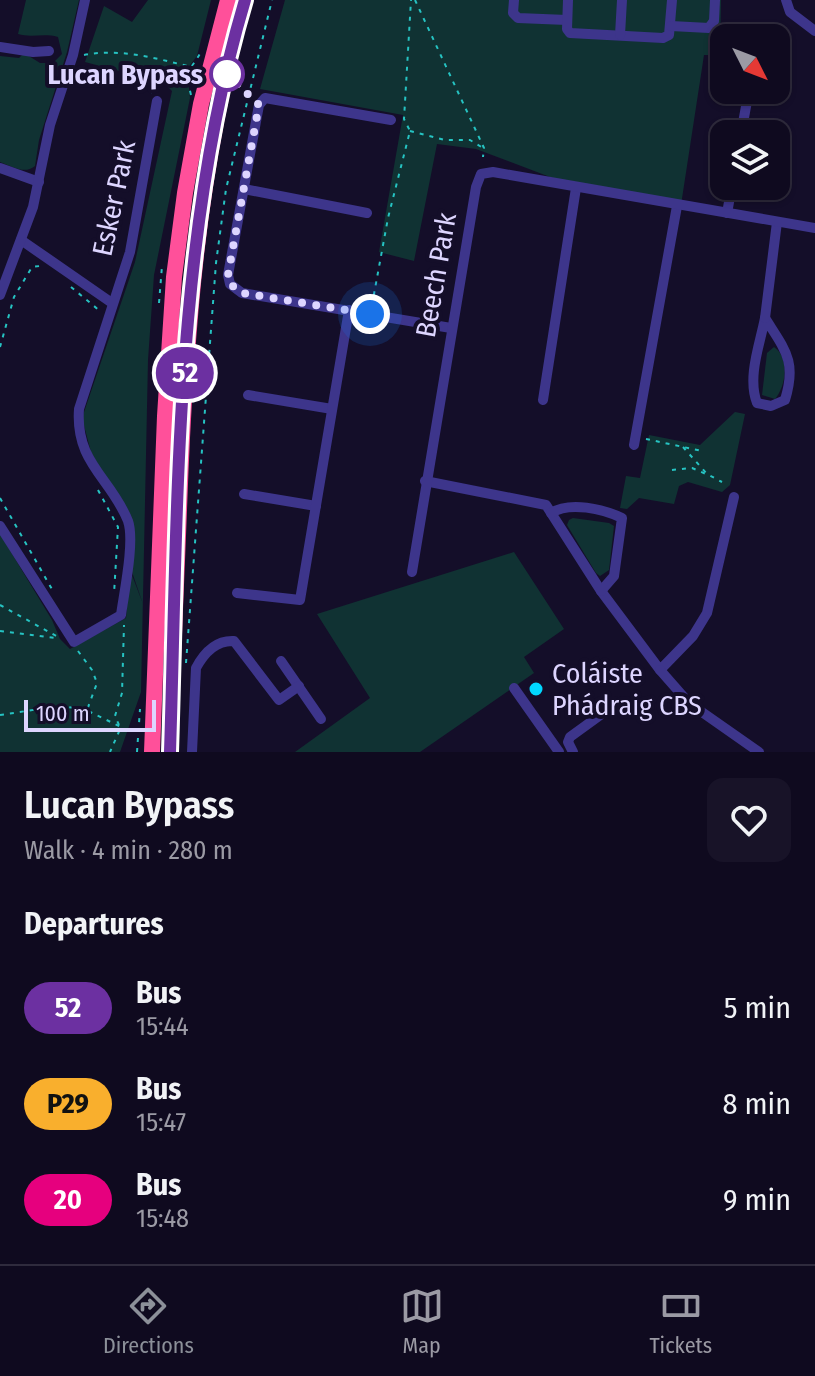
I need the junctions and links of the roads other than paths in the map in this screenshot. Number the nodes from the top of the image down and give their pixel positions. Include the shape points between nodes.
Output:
1 (85, 0) edge
2 (228, 0) edge
3 (245, 0) edge
4 (514, 0) edge
5 (568, 0) edge
6 (622, 0) edge
7 (672, 0) edge
8 (715, 0) edge
9 (786, 0) edge
10 (567, 20) junction
11 (671, 26) junction
12 (815, 31) edge
13 (620, 35) junction
14 (0, 47) edge
15 (49, 51) dead end
16 (157, 101) dead end
17 (391, 120) dead end
18 (0, 168) edge
19 (39, 182) junction
20 (576, 188) junction
21 (244, 189) junction
22 (729, 200) edge
23 (677, 206) junction
24 (367, 213) dead end
25 (727, 213) junction
26 (777, 222) junction
27 (815, 228) edge
28 (21, 240) junction
29 (0, 295) edge
30 (112, 303) junction
31 (349, 310) junction
32 (765, 318) junction
33 (451, 328) junction
34 (248, 395) dead end
35 (543, 400) dead end
36 (332, 409) junction
37 (634, 445) dead end
38 (425, 481) junction
39 (244, 494) dead end
40 (734, 497) dead end
41 (316, 506) junction
42 (551, 513) junction
43 (0, 526) edge
44 (412, 572) dead end
45 (601, 591) junction
46 (237, 593) dead end
47 (281, 661) dead end
48 (660, 670) junction
49 (299, 686) junction
50 (514, 688) dead end
51 (610, 708) dead end
52 (321, 719) dead end
53 (150, 752) edge
54 (170, 752) edge
55 (192, 752) edge
56 (559, 752) edge
57 (573, 752) edge
58 (759, 752) edge

1 - 19 street
2 - 53 highway via 201,104 174,277
3 - 54 highway via 204,187 191,279
4 - 10 street via 518,18
5 - 10 street
6 - 13 street
7 - 11 street
8 - 11 street via 709,28
9 - 12 street via 790,12
10 - 13 street via 570,33
11 - 13 street via 663,38
14 - 15 street
16 - 30 street, Esker Park via 130,252
17 - 21 street via 265,98 259,105
18 - 19 street
19 - 28 street
20 - 23 street, Beech Park
20 - 33 street, Beech Park via 481,174
20 - 35 street
21 - 24 street
21 - 31 street via 230,284 242,293
22 - 25 street
23 - 25 street, Beech Park
23 - 37 street
25 - 26 street, Beech Park
26 - 27 street, Beech Park
26 - 32 street
28 - 29 street
28 - 30 street, Esker Park
30 - 43 street, Esker Park via 77,429 84,450 129,523 121,615 74,642
31 - 33 street
31 - 36 street
32 - 32 street via 788,354 792,379 785,400 771,406 757,403 753,393
33 - 38 street, Beech Park
34 - 36 street
36 - 41 street
38 - 42 street via 540,502
38 - 44 street, Beech Park
39 - 41 street
40 - 48 street via 707,613
41 - 46 street via 300,600
42 - 45 street
42 - 45 street via 565,506 622,518 614,576
45 - 48 street
47 - 49 street
48 - 58 street via 689,703
49 - 52 street
49 - 55 street via 279,700 234,641 216,645 196,668
50 - 56 street
51 - 57 street via 570,737

